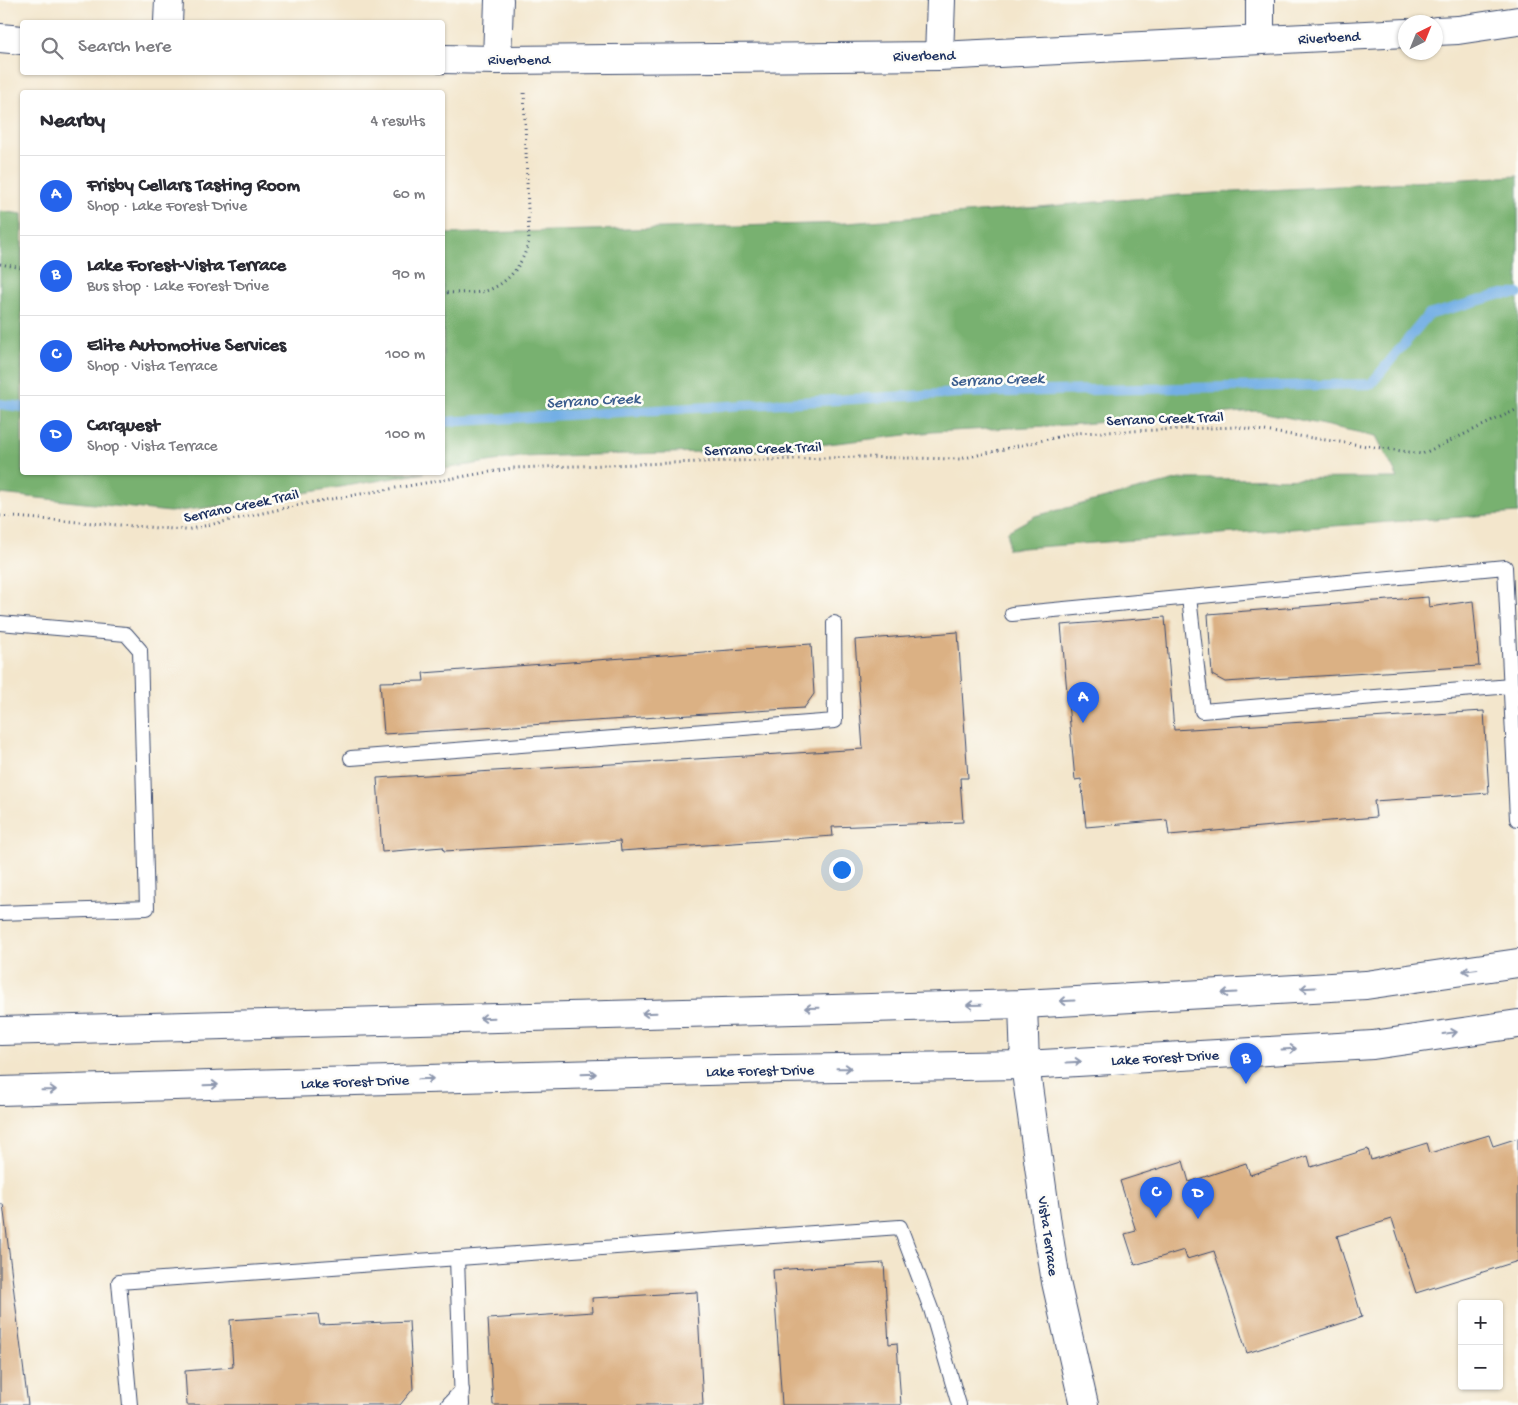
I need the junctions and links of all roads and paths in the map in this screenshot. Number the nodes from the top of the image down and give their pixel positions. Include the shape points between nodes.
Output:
1 (169, 0) edge
2 (499, 0) edge
3 (941, 0) edge
4 (1260, 0) edge
5 (168, 20) edge
6 (1518, 21) edge
7 (1443, 31) edge
8 (1398, 33) edge
9 (0, 38) edge
10 (20, 40) edge
11 (1260, 40) junction
12 (939, 56) junction
13 (445, 59) edge
14 (510, 60) junction
15 (0, 264) edge
16 (20, 268) edge
17 (445, 293) edge
18 (1518, 409) edge
19 (0, 516) edge
20 (1189, 597) junction
21 (1012, 614) dead end
22 (0, 623) edge
23 (834, 623) dead end
24 (1511, 686) junction
25 (351, 758) dead end
26 (1517, 819) edge
27 (0, 913) edge
28 (1518, 963) edge
29 (1023, 1004) junction
30 (1518, 1024) edge
31 (0, 1031) edge
32 (1025, 1065) junction
33 (0, 1091) edge
34 (457, 1258) junction
35 (462, 1390) junction
36 (130, 1405) edge
37 (448, 1405) edge
38 (462, 1405) edge
39 (959, 1405) edge
40 (1084, 1405) edge

1 - 5 main road
2 - 14 main road
3 - 12 main road
4 - 11 main road
6 - 7 main road
8 - 11 main road, Riverbend
9 - 10 main road
11 - 12 main road, Riverbend
12 - 14 main road, Riverbend
13 - 14 main road, Riverbend
14 - 17 path via 529,241 516,271 502,283 486,291
15 - 16 path
18 - 19 path, Serrano Creek Trail via 1422,454 1237,427 1075,433 960,459 858,457 513,468 308,503 186,530
20 - 21 lane
20 - 24 lane via 1202,711
20 - 24 lane via 1505,567
22 - 27 lane via 126,634 140,650 147,908
23 - 25 lane via 835,721
24 - 26 lane
28 -> 29 main road via 1366,985
29 -> 31 main road
29 - 32 main road, Vista Terrace
32 -> 30 main road, Lake Forest Drive via 1373,1045
33 -> 32 main road, Lake Forest Drive via 768,1069
32 - 40 main road, Vista Terrace via 1056,1282
34 - 35 lane
34 - 36 lane via 119,1282
34 - 39 lane via 900,1227 931,1309
35 - 37 lane
35 - 38 lane

